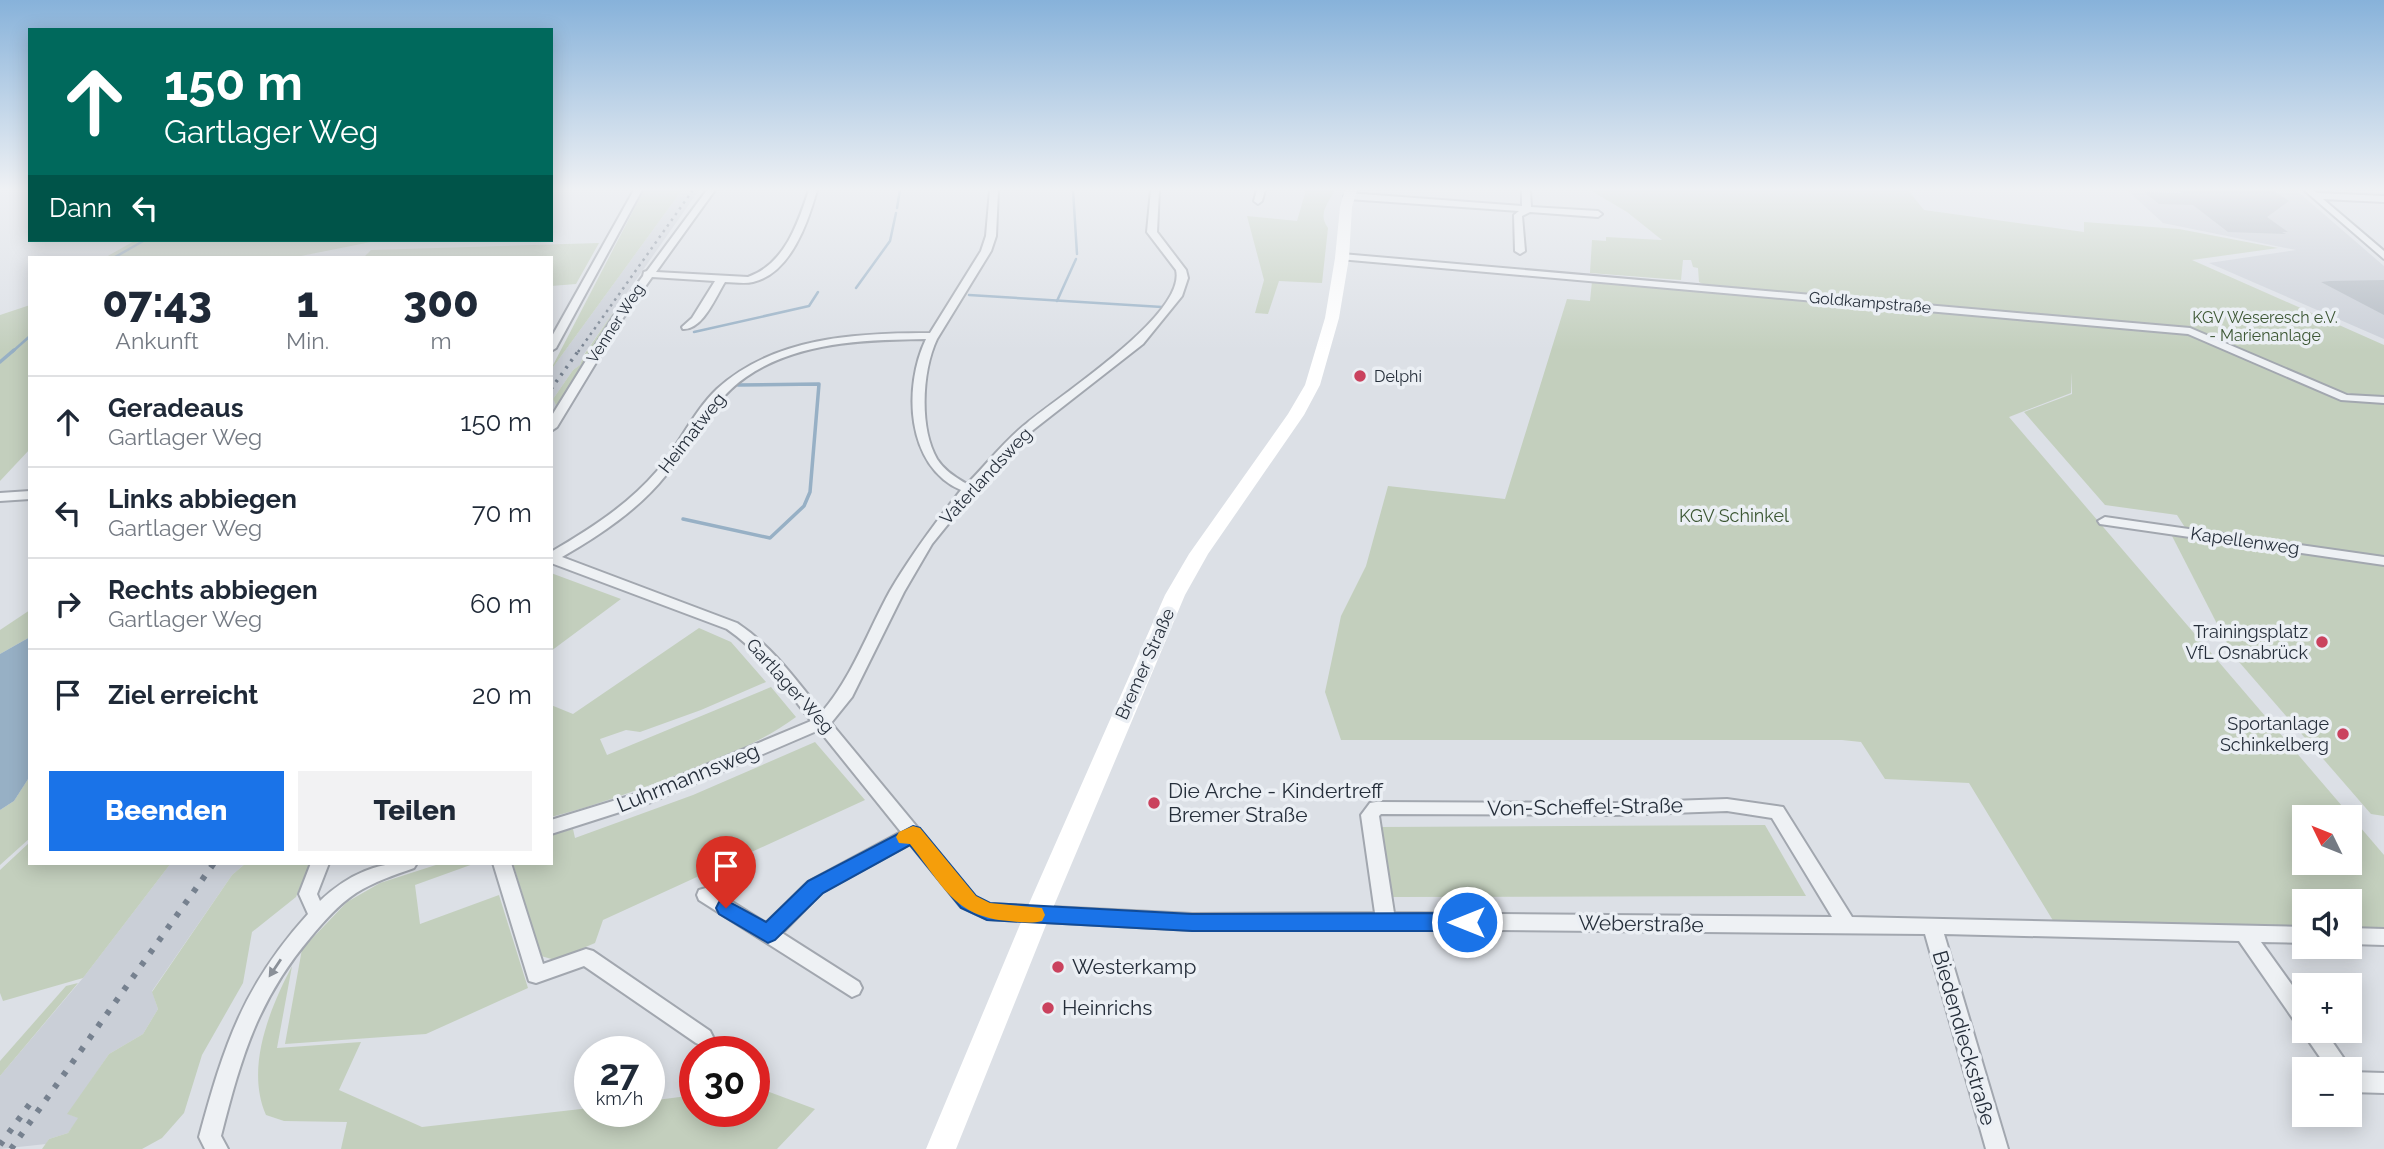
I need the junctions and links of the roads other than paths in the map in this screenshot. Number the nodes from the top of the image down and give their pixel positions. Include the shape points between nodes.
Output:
1 (608, 244) edge
2 (670, 244) edge
3 (791, 244) edge
4 (988, 244) edge
5 (1161, 244) edge
6 (1344, 244) edge
7 (1520, 244) edge
8 (2370, 244) edge
9 (1520, 251) dead end
10 (2384, 256) edge
11 (1342, 257) junction
12 (647, 274) junction
13 (722, 278) junction
14 (687, 327) dead end
15 (933, 336) junction
16 (553, 344) edge
17 (2384, 400) edge
18 (553, 424) edge
19 (969, 489) junction
20 (28, 495) edge
21 (0, 498) edge
22 (2105, 521) dead end
23 (553, 557) edge
24 (553, 559) edge
25 (2384, 561) edge
26 (823, 722) junction
27 (553, 826) edge
28 (913, 834) junction
29 (319, 865) edge
30 (403, 865) edge
31 (503, 865) edge
32 (706, 895) dead end
33 (318, 915) junction
34 (1037, 915) junction
35 (1386, 921) junction
36 (1847, 926) junction
37 (1932, 926) junction
38 (2245, 933) junction
39 (768, 934) junction
40 (2292, 935) edge
41 (2362, 937) edge
42 (2383, 938) edge
43 (852, 988) dead end
44 (2292, 1001) edge
45 (703, 1036) edge
46 (2362, 1082) edge
47 (2384, 1083) edge
48 (218, 1149) edge
49 (941, 1149) edge
50 (1997, 1149) edge

1 - 16 street
2 - 12 street, Venner Weg
3 - 13 street via 760,276
4 - 15 street
5 - 19 street, Vaterlandsweg via 1181,270 1177,296 1139,342 1029,427
6 - 11 main road, Bremer Straße
7 - 9 street
8 - 10 street
11 - 17 street, Goldkampstraße via 2190,331 2345,398
11 - 34 main road, Bremer Straße via 1317,375 1307,398 1193,559
12 - 13 street
12 - 18 street, Venner Weg
13 - 14 street
15 - 19 street via 921,370 925,444 929,457 951,481
15 - 23 street, Heimatweg via 827,342 760,365 722,391 675,457 631,507
19 - 26 street, Vaterlandsweg via 926,544 844,698
20 - 21 street
22 - 25 street, Kapellenweg
24 - 26 street, Gartlager Weg via 732,626 766,654
26 - 27 street, Luhrmannsweg via 645,798
26 - 28 street, Gartlager Weg
28 - 34 street, Gartlager Weg via 968,902 987,911
28 - 39 street via 816,887
29 - 33 street via 308,894
30 - 33 street via 348,888
31 - 45 street via 536,975 586,957
32 - 39 street
33 -> 48 street via 288,948 255,997 228,1067 210,1136
34 - 35 street, Weberstraße via 1180,922
34 - 49 main road, Bremer Straße
35 - 36 street, Weberstraße
35 - 36 street, Von-Scheffel-Straße via 1370,816 1376,808 1727,805 1777,812
36 - 37 street, Weberstraße
37 - 38 street, Weberstraße
37 - 50 street, Biedendieckstraße
38 - 40 street, Weberstraße
38 - 44 street
39 - 43 street
41 - 42 street
46 - 47 street

